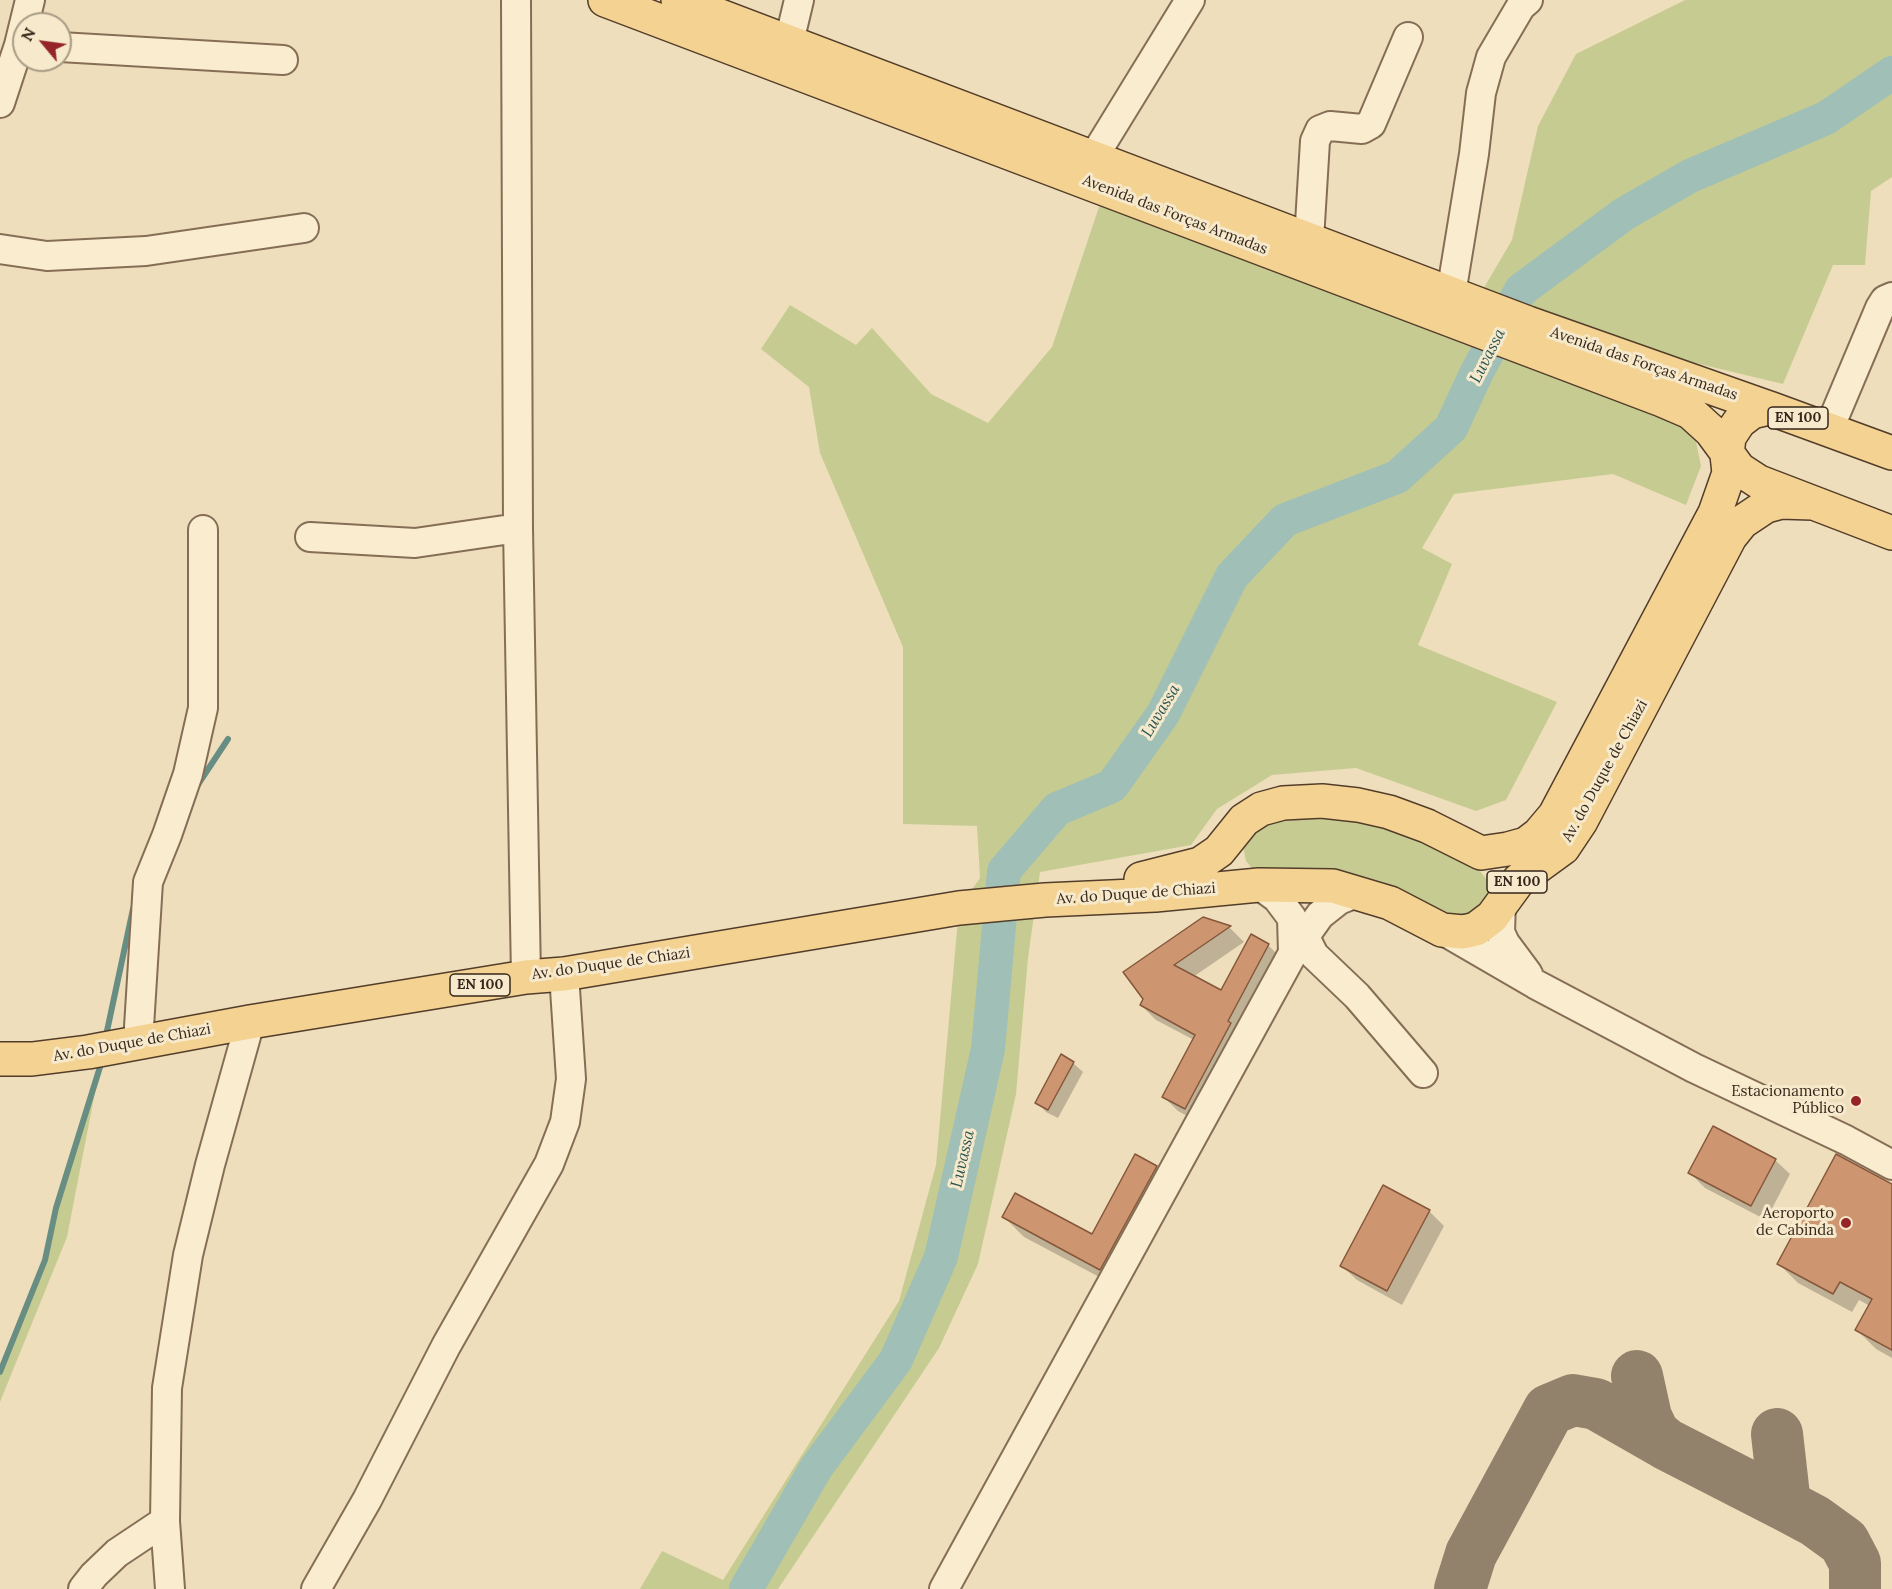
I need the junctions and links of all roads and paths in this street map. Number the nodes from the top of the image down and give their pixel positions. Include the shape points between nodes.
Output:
1 (516, 0) edge
2 (605, 0) edge
3 (678, 0) edge
4 (799, 0) edge
5 (1190, 0) edge
6 (1528, 0) edge
7 (1408, 37) dead end
8 (789, 42) junction
9 (72, 48) edge
10 (283, 60) dead end
11 (12, 70) edge
12 (0, 103) edge
13 (1093, 158) junction
14 (304, 228) dead end
15 (1309, 240) junction
16 (0, 249) edge
17 (1892, 297) edge
18 (1464, 307) junction
19 (1523, 334) junction
20 (1769, 408) junction
21 (1830, 429) junction
22 (1892, 453) edge
23 (1727, 455) junction
24 (1812, 503) junction
25 (518, 528) junction
26 (203, 530) dead end
27 (1892, 533) edge
28 (310, 537) dead end
29 (1244, 820) junction
30 (1481, 854) junction
31 (1259, 885) junction
32 (1359, 892) junction
33 (1045, 900) junction
34 (1501, 903) junction
35 (1442, 930) junction
36 (1299, 944) junction
37 (564, 974) junction
38 (526, 977) junction
39 (1535, 984) junction
40 (250, 1022) junction
41 (138, 1043) junction
42 (0, 1059) edge
43 (1423, 1073) dead end
44 (1892, 1165) edge
45 (165, 1521) junction
46 (83, 1589) edge
47 (170, 1589) edge
48 (316, 1589) edge
49 (944, 1589) edge

1 - 25 street
2 - 18 main road, Avenida das Forças Armadas
3 - 8 main road, Avenida das Forças Armadas
4 - 8 street
5 - 13 street
6 - 18 street via 1491,57 1481,93
7 - 15 street via 1371,124 1362,129 1330,126 1320,130 1315,141
8 - 13 main road, Avenida das Forças Armadas
9 - 10 street
11 - 12 street
13 - 15 main road, Avenida das Forças Armadas
14 - 16 street via 146,251 47,256
15 - 18 main road, Avenida das Forças Armadas
17 - 21 street via 1880,308
18 - 19 main road, Avenida das Forças Armadas
19 - 20 main road, Avenida das Forças Armadas
19 - 23 main road, Avenida das Forças Armadas via 1690,412 1711,431
20 - 21 main road, Avenida das Forças Armadas / EN 100
20 - 23 main road, Avenida das Forças Armadas / EN 100 via 1752,412 1739,422 1729,437
21 - 22 main road, Avenida das Forças Armadas / EN 100
23 - 24 main road, Avenida das Forças Armadas / EN 100 via 1739,469 1760,482
23 - 30 main road, Av. do Duque de Chiazi / EN 100 via 1729,473 1715,513 1555,815 1526,844
24 - 27 main road, Avenida das Forças Armadas / EN 100
24 - 34 main road, Av. do Duque de Chiazi / EN 100 via 1781,502 1766,506 1742,522 1730,537 1581,821 1563,848 1519,880
25 - 28 street via 415,543
25 - 38 street
26 - 41 street via 203,708 188,774 148,882
29 - 30 main road, Av. do Duque de Chiazi / EN 100 via 1261,809 1283,803 1322,801 1358,805 1427,826
29 - 31 main road via 1235,839 1235,858 1243,872
29 - 33 main road, Av. do Duque de Chiazi / EN 100 via 1219,851 1200,864
30 - 34 main road, EN 100 via 1496,867
31 - 32 main road, Av. do Duque de Chiazi / EN 100 via 1333,886
31 - 33 main road, Av. do Duque de Chiazi / EN 100
31 - 36 street via 1277,898 1293,918
32 - 35 main road, Av. do Duque de Chiazi / EN 100
32 - 36 street via 1320,915
33 - 37 main road, Av. do Duque de Chiazi / EN 100 via 959,908
34 - 35 main road, Av. do Duque de Chiazi / EN 100 via 1492,917 1476,929
34 - 39 street via 1500,932
35 - 39 street
36 - 43 street via 1357,996
36 - 49 street
37 - 38 main road, Av. do Duque de Chiazi / EN 100
37 - 48 street via 571,1079 565,1122 549,1164
38 - 40 main road, Av. do Duque de Chiazi / EN 100
39 - 44 street via 1694,1068
40 - 41 main road, Av. do Duque de Chiazi / EN 100
40 - 45 street via 188,1255 167,1388
41 - 42 main road, Av. do Duque de Chiazi / EN 100 via 32,1059
45 - 46 street via 117,1553
45 - 47 street

